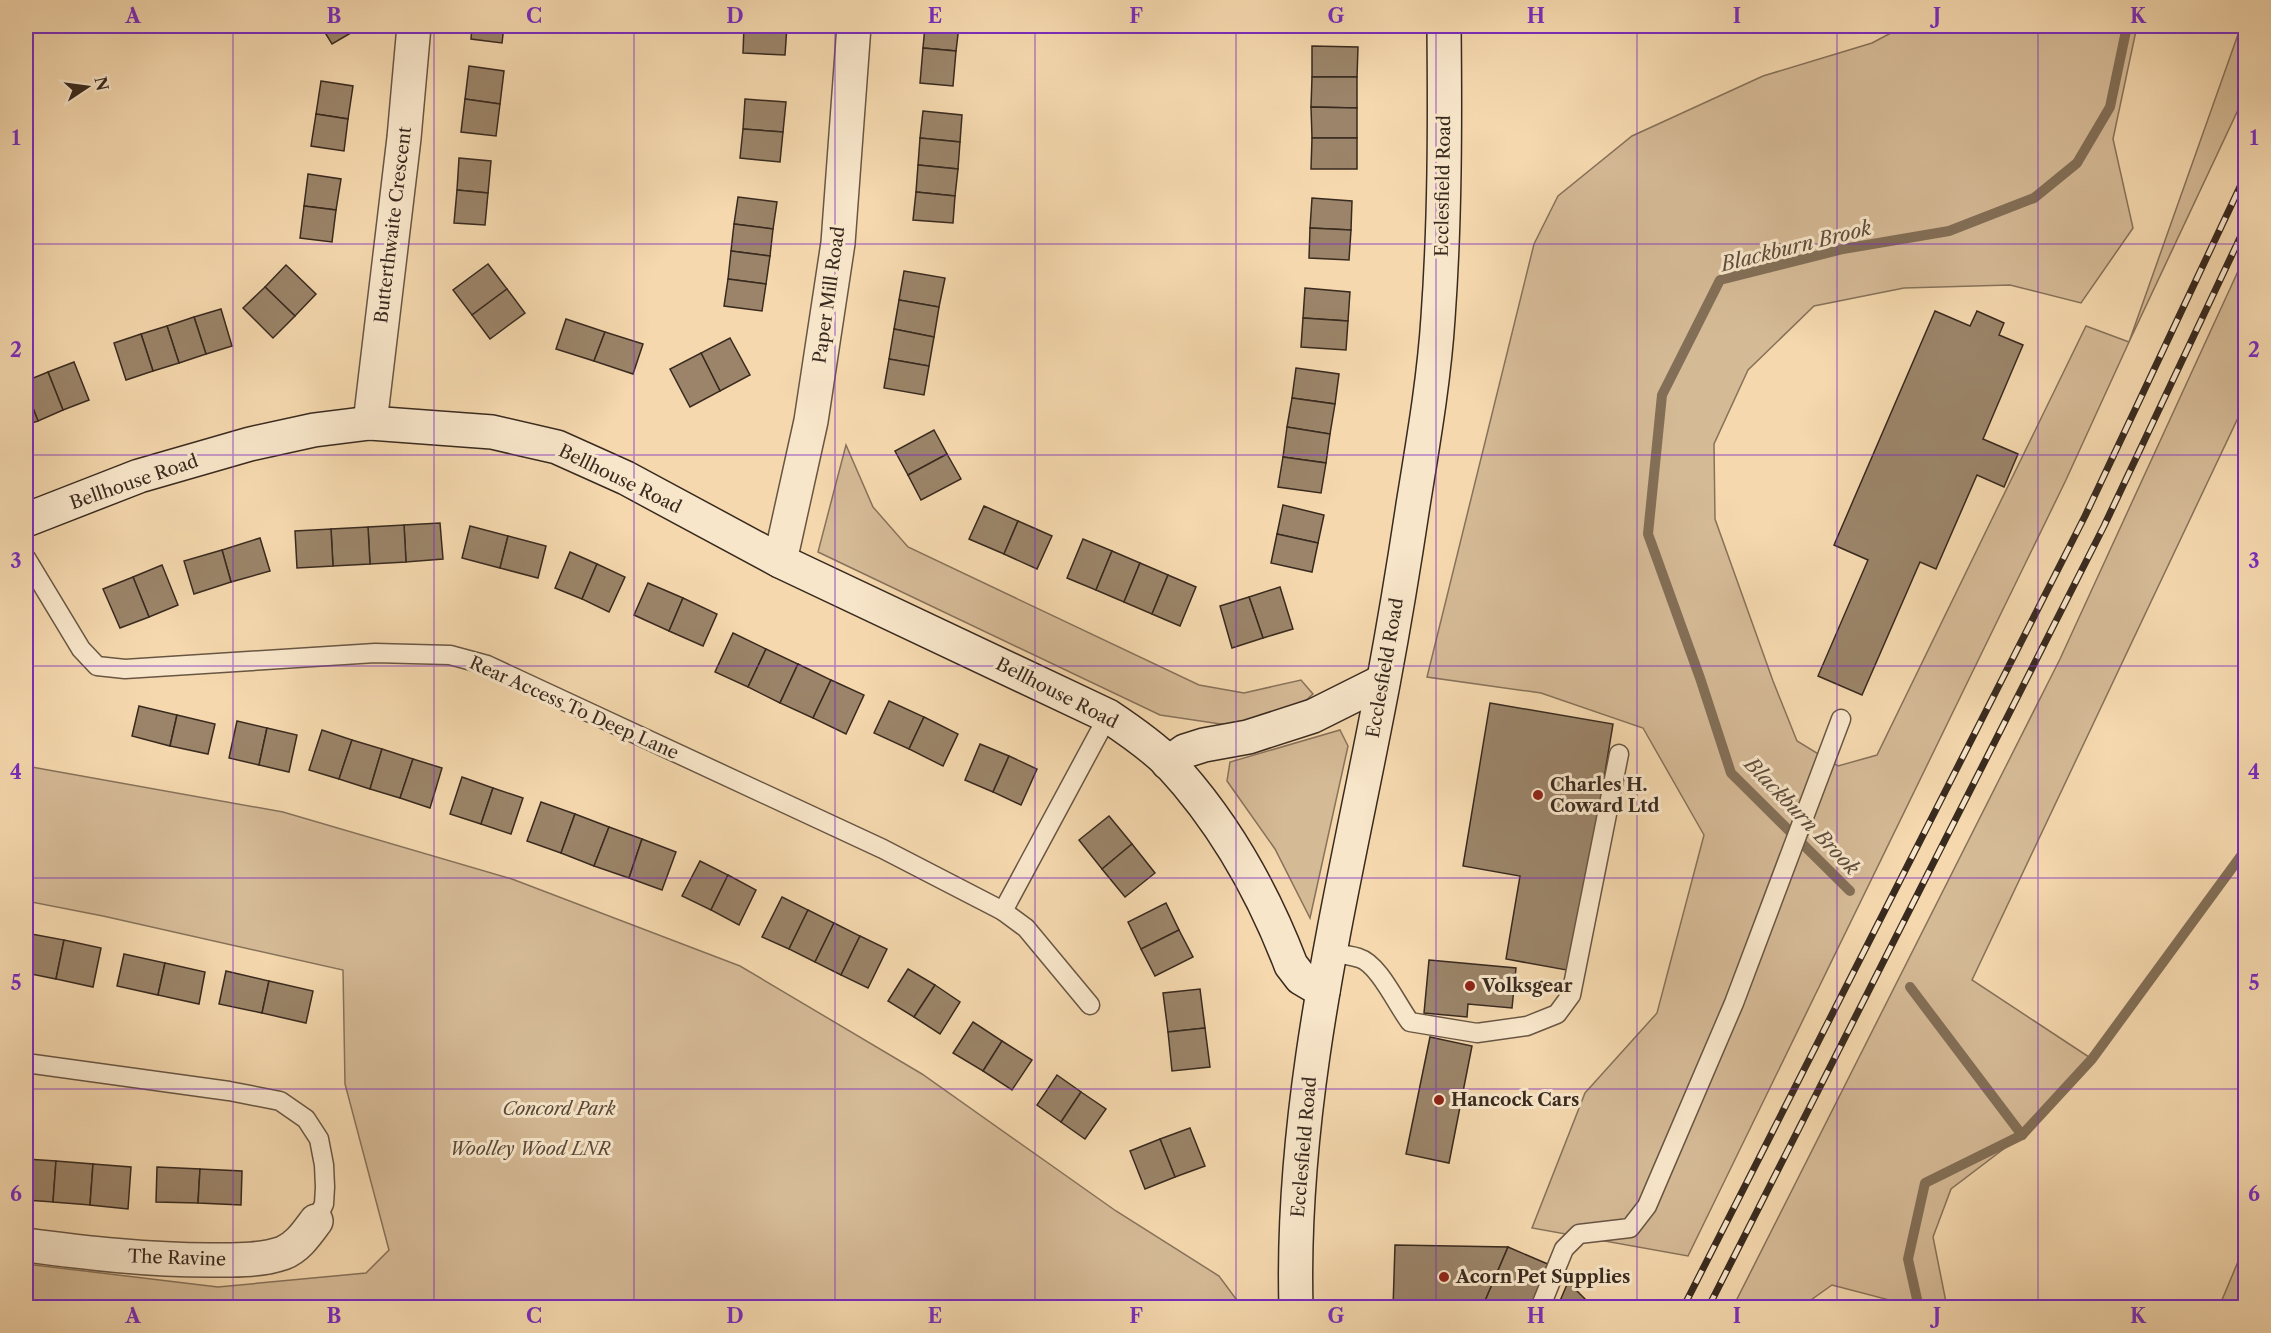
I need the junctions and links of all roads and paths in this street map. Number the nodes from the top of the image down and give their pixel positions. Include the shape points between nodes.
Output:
1 (414, 26) edge
2 (854, 26) edge
3 (1444, 26) edge
4 (370, 423) junction
5 (26, 520) edge
6 (26, 558) edge
7 (780, 561) junction
8 (1383, 681) junction
9 (1108, 716) junction
10 (1841, 718) dead end
11 (1619, 754) dead end
12 (1168, 763) junction
13 (1003, 911) junction
14 (1330, 953) junction
15 (1323, 991) junction
16 (1090, 1005) dead end
17 (26, 1063) edge
18 (316, 1221) joint
19 (26, 1245) edge
20 (1296, 1308) edge
21 (1540, 1308) edge

1 - 4 main road, Butterthwaite Crescent
2 - 7 main road, Paper Mill Road via 838,243 811,421
3 - 8 main road, Ecclesfield Road via 1445,174 1438,320 1424,438
4 - 5 main road, Bellhouse Road via 250,444 139,476
4 - 7 main road, Bellhouse Road via 492,432 557,447 626,478
6 - 13 lane, Rear Access To Deep Lane via 81,649 98,666 125,669 375,653 450,655 487,665 883,849
7 - 9 main road, Bellhouse Road
8 - 12 main road via 1313,716 1248,737 1185,751
8 - 14 main road, Ecclesfield Road
9 - 12 main road, Bellhouse Road
9 - 13 lane
10 - 21 lane via 1734,1003 1647,1206 1630,1227 1579,1234 1564,1249
11 - 14 lane via 1571,995 1557,1014 1527,1026 1477,1033 1410,1022 1383,978 1362,958
12 - 15 main road, Bellhouse Road via 1212,817 1252,876 1291,965 1301,978
13 - 16 lane, Rear Access To Deep Lane via 1026,928
14 - 15 main road, Ecclesfield Road
15 - 20 main road, Ecclesfield Road via 1306,1097
17 - 18 lane via 280,1101 306,1119 318,1139 325,1186 324,1204
18 - 19 main road, The Ravine via 302,1240 284,1252 248,1260 99,1255

